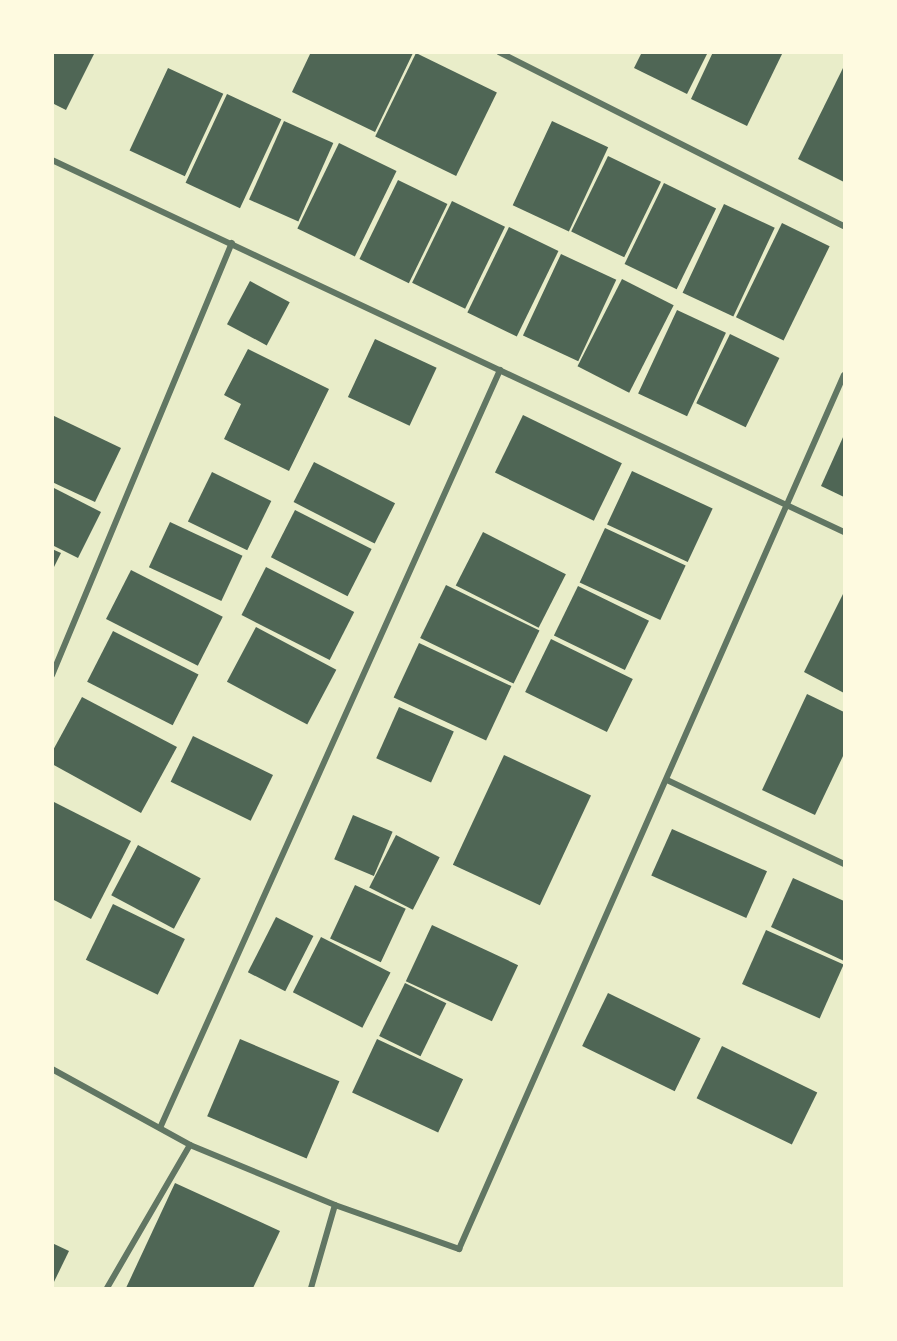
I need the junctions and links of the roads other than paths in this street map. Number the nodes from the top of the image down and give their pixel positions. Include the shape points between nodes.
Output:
1 (499, 52) edge
2 (52, 160) edge
3 (844, 226) edge
4 (232, 243) junction
5 (500, 370) junction
6 (844, 375) edge
7 (789, 506) junction
8 (844, 532) edge
9 (52, 675) edge
10 (667, 780) junction
11 (844, 864) edge
12 (52, 1069) edge
13 (160, 1128) junction
14 (190, 1144) junction
15 (335, 1205) junction
16 (106, 1288) edge
17 (311, 1288) edge

1 - 3 street
2 - 4 street
4 - 5 street
4 - 9 street
5 - 7 street
5 - 13 street
6 - 7 street
7 - 8 street
7 - 10 street
10 - 11 street
10 - 15 street via 459,1250
12 - 13 street
13 - 14 street
14 - 15 street
14 - 16 street
15 - 17 street

